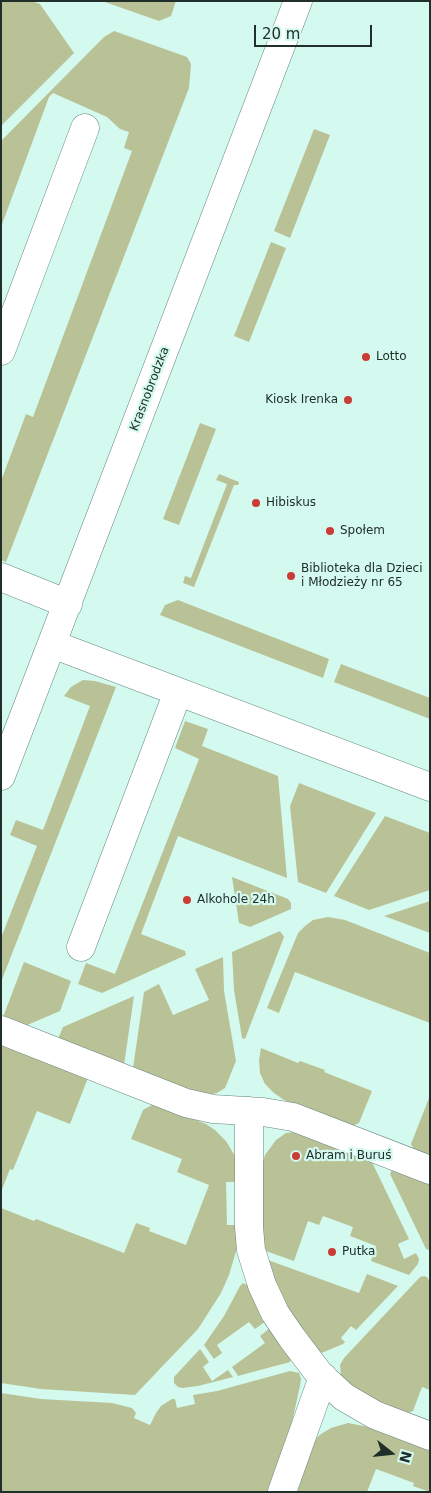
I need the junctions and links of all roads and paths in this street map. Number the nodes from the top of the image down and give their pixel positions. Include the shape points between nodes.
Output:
1 (298, 1) edge
2 (85, 128) dead end
3 (1, 351) edge
4 (1, 577) edge
5 (68, 604) junction
6 (52, 644) junction
7 (178, 692) junction
8 (1, 776) edge
9 (430, 787) edge
10 (81, 947) dead end
11 (1, 1030) edge
12 (249, 1111) junction
13 (430, 1170) edge
14 (322, 1377) junction
15 (430, 1436) edge
16 (282, 1492) edge

1 - 5 street, Krasnobrodzka
2 - 3 street
4 - 5 street
5 - 6 street, Krasnobrodzka
6 - 7 street
6 - 8 street, Krasnobrodzka
7 - 9 street
7 - 10 street
11 - 12 street via 186,1103 213,1109
12 - 13 street via 293,1117
12 - 14 street via 250,1238 257,1274 283,1326
14 - 15 street via 360,1407
14 - 16 street

